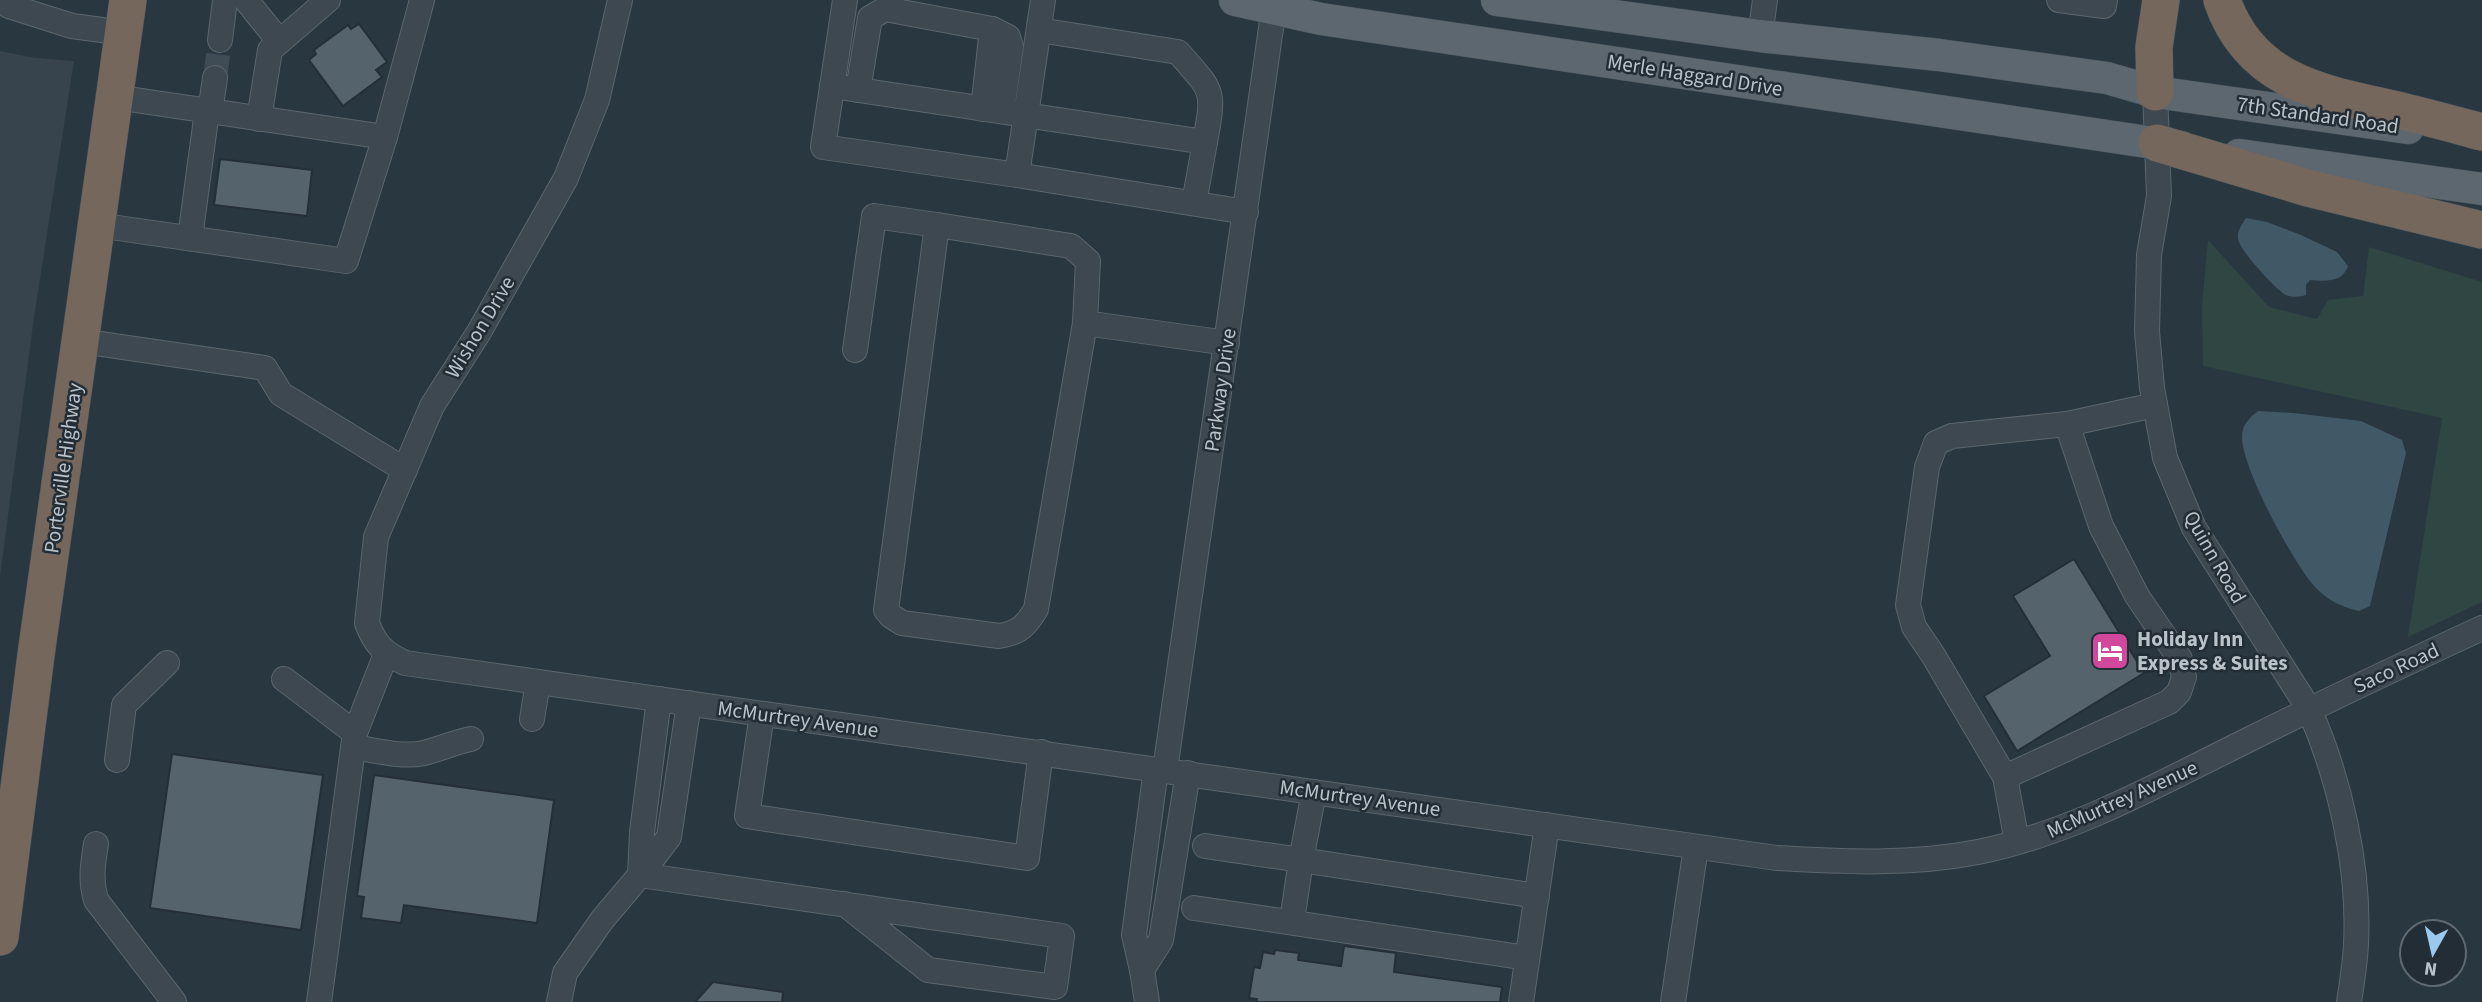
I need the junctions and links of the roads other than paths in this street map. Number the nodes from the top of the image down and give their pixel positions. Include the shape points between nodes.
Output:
1 (5, 0) edge
2 (225, 0) edge
3 (246, 0) edge
4 (328, 0) edge
5 (422, 0) edge
6 (620, 0) edge
7 (845, 0) edge
8 (1043, 0) edge
9 (1235, 0) edge
10 (1497, 0) edge
11 (1765, 0) edge
12 (2059, 0) edge
13 (2105, 0) edge
14 (2161, 0) edge
15 (2222, 0) edge
16 (1275, 5) edge
17 (126, 17) edge
18 (1039, 30) junction
19 (1760, 36) junction
20 (220, 40) tunnel mouth
21 (279, 41) junction
22 (215, 78) tunnel mouth
23 (832, 86) junction
24 (858, 90) junction
25 (2155, 93) junction
26 (115, 97) junction
27 (992, 110) junction
28 (209, 111) junction
29 (1027, 115) junction
30 (259, 119) junction
31 (2482, 132) edge
32 (385, 138) junction
33 (2482, 138) edge
34 (1205, 142) junction
35 (2157, 144) junction
36 (1017, 175) junction
37 (2482, 189) edge
38 (1194, 203) junction
39 (1246, 212) junction
40 (97, 225) junction
41 (937, 225) junction
42 (2482, 230) edge
43 (190, 239) junction
44 (1085, 323) junction
45 (82, 341) junction
46 (1227, 343) junction
47 (855, 350) dead end
48 (2155, 405) junction
49 (2067, 424) junction
50 (405, 470) junction
51 (2482, 628) edge
52 (386, 654) junction
53 (167, 663) dead end
54 (284, 679) dead end
55 (538, 682) junction
56 (659, 699) junction
57 (689, 703) junction
58 (2309, 709) junction
59 (762, 714) junction
60 (532, 719) dead end
61 (349, 739) junction
62 (471, 739) dead end
63 (1041, 752) junction
64 (117, 760) dead end
65 (1170, 771) junction
66 (2004, 777) junction
67 (1314, 792) junction
68 (1547, 825) junction
69 (2017, 842) junction
70 (96, 844) dead end
71 (1205, 846) dead end
72 (1696, 847) junction
73 (1301, 860) junction
74 (640, 875) junction
75 (1537, 896) junction
76 (845, 904) junction
77 (1194, 908) dead end
78 (1292, 921) junction
79 (0, 937) edge
80 (1527, 958) junction
81 (174, 1002) edge
82 (319, 1002) edge
83 (559, 1002) edge
84 (1147, 1002) edge
85 (1521, 1002) edge
86 (1673, 1002) edge
87 (2349, 1002) edge

1 - 17 street via 9,6 72,26
2 - 20 street
3 - 21 street
4 - 21 street
5 - 32 street
6 - 50 street, Wishon Drive via 597,100 566,178 432,406
7 - 23 street
8 - 18 street
9 - 16 main road, Merle Haggard Drive
10 - 19 main road
11 - 19 street
12 - 13 street via 2104,6
14 - 25 highway via 2154,47
15 - 31 highway via 2238,34 2283,77 2326,95
16 - 35 main road, Merle Haggard Drive via 1348,23
16 - 39 street, Parkway Drive
17 - 26 highway, Porterville Highway
18 - 29 street
18 - 34 street via 1178,52 1210,92
19 - 25 main road via 2107,78
21 - 30 street via 270,50
22 - 28 street
23 - 24 street
23 - 36 street via 823,147
24 - 27 street
24 - 27 street via 870,18 886,9 992,29
25 - 33 main road, 7th Standard Road
25 - 35 street, Quinn Road
26 - 28 street
26 - 40 highway, Porterville Highway
27 - 29 street
28 - 30 street
28 - 43 street
29 - 34 street
29 - 36 street
30 - 32 street
32 - 43 street via 346,261
34 - 38 street
35 - 37 main road
35 - 42 highway via 2308,188
35 - 48 street, Quinn Road via 2159,196 2150,255 2147,331
36 - 38 street
38 - 39 street
39 - 46 street, Parkway Drive
40 - 43 street
40 - 45 highway, Porterville Highway
41 - 44 street via 1071,246 1088,261
41 - 44 street via 886,610 902,623 999,636 1014,634 1027,625 1036,608
41 - 47 street via 874,216
44 - 46 street
45 - 50 street via 265,368 281,394
45 - 79 highway, Porterville Highway
46 - 65 street, Parkway Drive
48 - 49 street
48 - 58 street, Quinn Road via 2165,458 2194,528
49 - 66 street via 2101,526 2137,596 2180,660 2184,677 2169,702
49 - 66 street via 1952,436 1936,443 1927,467 1908,605 1914,627
50 - 52 street, Wishon Drive via 376,537 367,609 372,635
51 - 58 street, Saco Road
52 - 55 street, McMurtrey Avenue via 424,667
52 - 61 street
53 - 64 street via 124,705
54 - 61 street
55 - 56 street, McMurtrey Avenue
55 - 60 street
56 - 57 street, McMurtrey Avenue
56 - 74 street
57 - 59 street, McMurtrey Avenue
57 - 74 street via 669,837
58 - 69 street, McMurtrey Avenue via 2121,803
58 - 87 street, Quinn Road via 2340,801 2355,879 2356,943
59 - 63 street, McMurtrey Avenue
59 - 63 street via 747,816 1027,858
61 - 62 street via 400,754 422,754
61 - 82 street
63 - 65 street, McMurtrey Avenue
65 - 67 street, McMurtrey Avenue
65 - 84 street, Parkway Drive via 1134,935
66 - 69 street
67 - 68 street, McMurtrey Avenue
67 - 73 street
68 - 72 street, McMurtrey Avenue
68 - 75 street
69 - 72 street, McMurtrey Avenue via 1923,860 1853,862
70 - 81 street via 92,877 96,900
71 - 73 street
72 - 86 street
73 - 75 street
73 - 78 street
74 - 76 street
74 - 83 street via 565,973
75 - 80 street
76 - 76 street via 928,970 1055,987 1062,936
77 - 78 street
78 - 80 street
80 - 85 street

